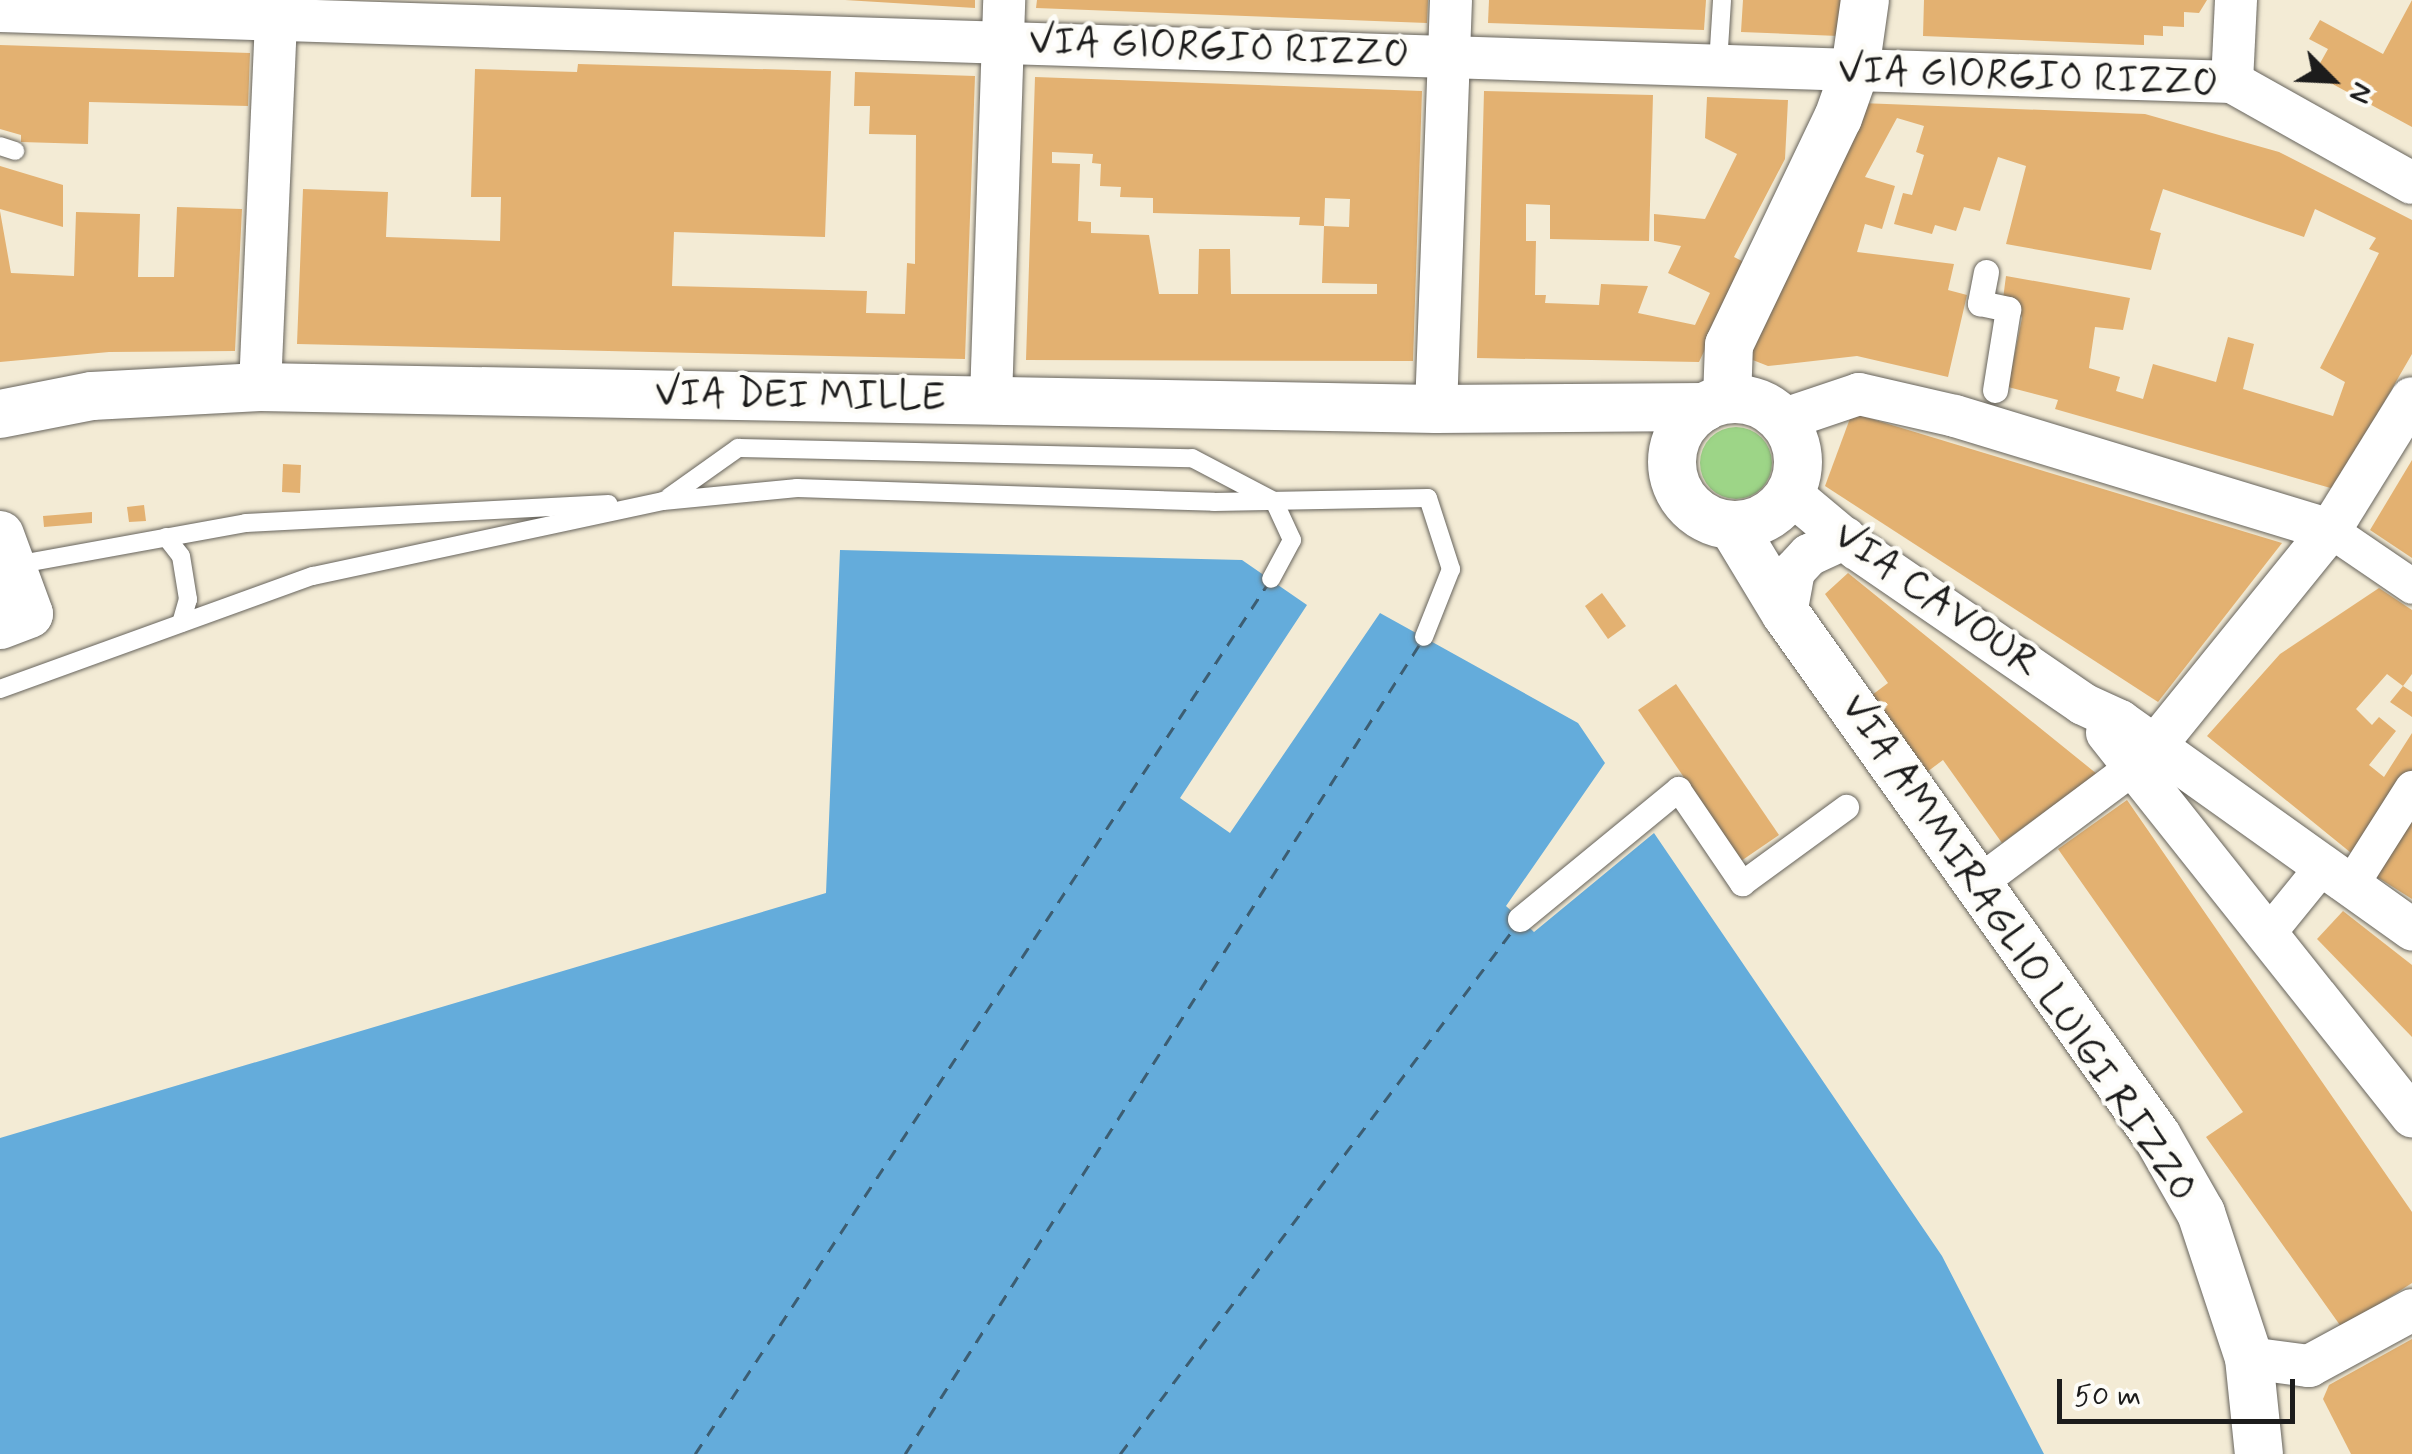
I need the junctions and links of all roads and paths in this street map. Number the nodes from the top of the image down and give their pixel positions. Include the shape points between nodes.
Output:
1 (1452, 0) edge
2 (1722, 0) edge
3 (1865, 0) edge
4 (2236, 0) edge
5 (276, 8) edge
6 (0, 11) edge
7 (1003, 20) edge
8 (1450, 56) junction
9 (1718, 66) junction
10 (1856, 70) junction
11 (2232, 82) junction
12 (2412, 183) edge
13 (1986, 272) dead end
14 (260, 387) junction
15 (1995, 390) dead end
16 (2412, 398) edge
17 (991, 399) junction
18 (1716, 403) junction
19 (1602, 408) junction
20 (1436, 409) junction
21 (0, 414) edge
22 (1782, 420) junction
23 (1673, 454) junction
24 (1790, 492) junction
25 (1274, 501) junction
26 (663, 502) junction
27 (1732, 525) junction
28 (2330, 530) junction
29 (166, 537) junction
30 (1845, 538) junction
31 (6, 550) edge
32 (1271, 579) dead end
33 (2412, 586) edge
34 (1786, 614) junction
35 (14, 619) edge
36 (181, 623) junction
37 (1424, 638) dead end
38 (0, 689) edge
39 (2146, 755) junction
40 (2412, 788) edge
41 (1846, 807) dead end
42 (2337, 875) junction
43 (1979, 882) junction
44 (1520, 919) dead end
45 (2412, 929) edge
46 (2267, 934) junction
47 (2412, 1116) edge
48 (2412, 1310) edge
49 (2248, 1358) junction
50 (2260, 1454) edge

1 - 8 street
2 - 9 lane
3 - 10 main road
4 - 11 street
5 - 6 street, VIA GIORGIO RIZZO
5 - 7 street, VIA GIORGIO RIZZO
5 - 14 street
7 - 8 street, VIA GIORGIO RIZZO
7 - 17 street
8 - 9 street, VIA GIORGIO RIZZO
8 - 20 street
9 - 10 street, VIA GIORGIO RIZZO
10 - 11 street, VIA GIORGIO RIZZO
10 - 18 main road via 1729,345
11 - 12 street, VIA GIORGIO RIZZO
13 - 15 street via 1980,303 2008,310
14 - 17 main road, VIA DEI MILLE
14 - 21 main road, VIA DEI MILLE via 92,396
16 - 28 street
17 - 20 main road, VIA DEI MILLE
18 - 19 main road, VIA DEI MILLE
18 - 22 main road, VIA DEI MILLE via 1757,403
18 - 23 main road via 1689,419
19 - 20 main road, VIA DEI MILLE
19 - 23 main road
22 - 24 main road via 1797,447
22 - 28 street via 1859,394 1954,416
23 - 27 main road via 1686,501 1706,518
24 - 27 main road via 1766,517
24 - 30 street, VIA CAVOUR
25 - 26 lane via 796,488
25 - 26 lane via 1192,458 798,447 738,448
25 - 32 lane via 1292,540
25 - 37 lane via 1428,498 1451,569
26 - 29 lane via 246,523
26 - 36 lane via 313,576
27 - 34 main road, VIA AMMIRAGLIO LUIGI RIZZO
28 - 33 street
28 - 39 street
29 - 31 lane
29 - 36 lane via 182,556 188,599
30 - 34 street via 1809,555 1794,571
30 - 39 street, VIA CAVOUR via 2084,704
31 - 35 main road
34 - 43 main road, VIA AMMIRAGLIO LUIGI RIZZO
36 - 38 lane
39 - 42 street, VIA CAVOUR
39 - 43 street
39 - 46 street
40 - 42 street
41 - 44 street via 1742,883 1678,789
42 - 45 street, VIA CAVOUR
42 - 46 street
43 - 49 main road, VIA AMMIRAGLIO LUIGI RIZZO via 2157,1136 2201,1213
46 - 47 street
48 - 49 street via 2309,1366
49 - 50 main road, VIA AMMIRAGLIO LUIGI RIZZO

